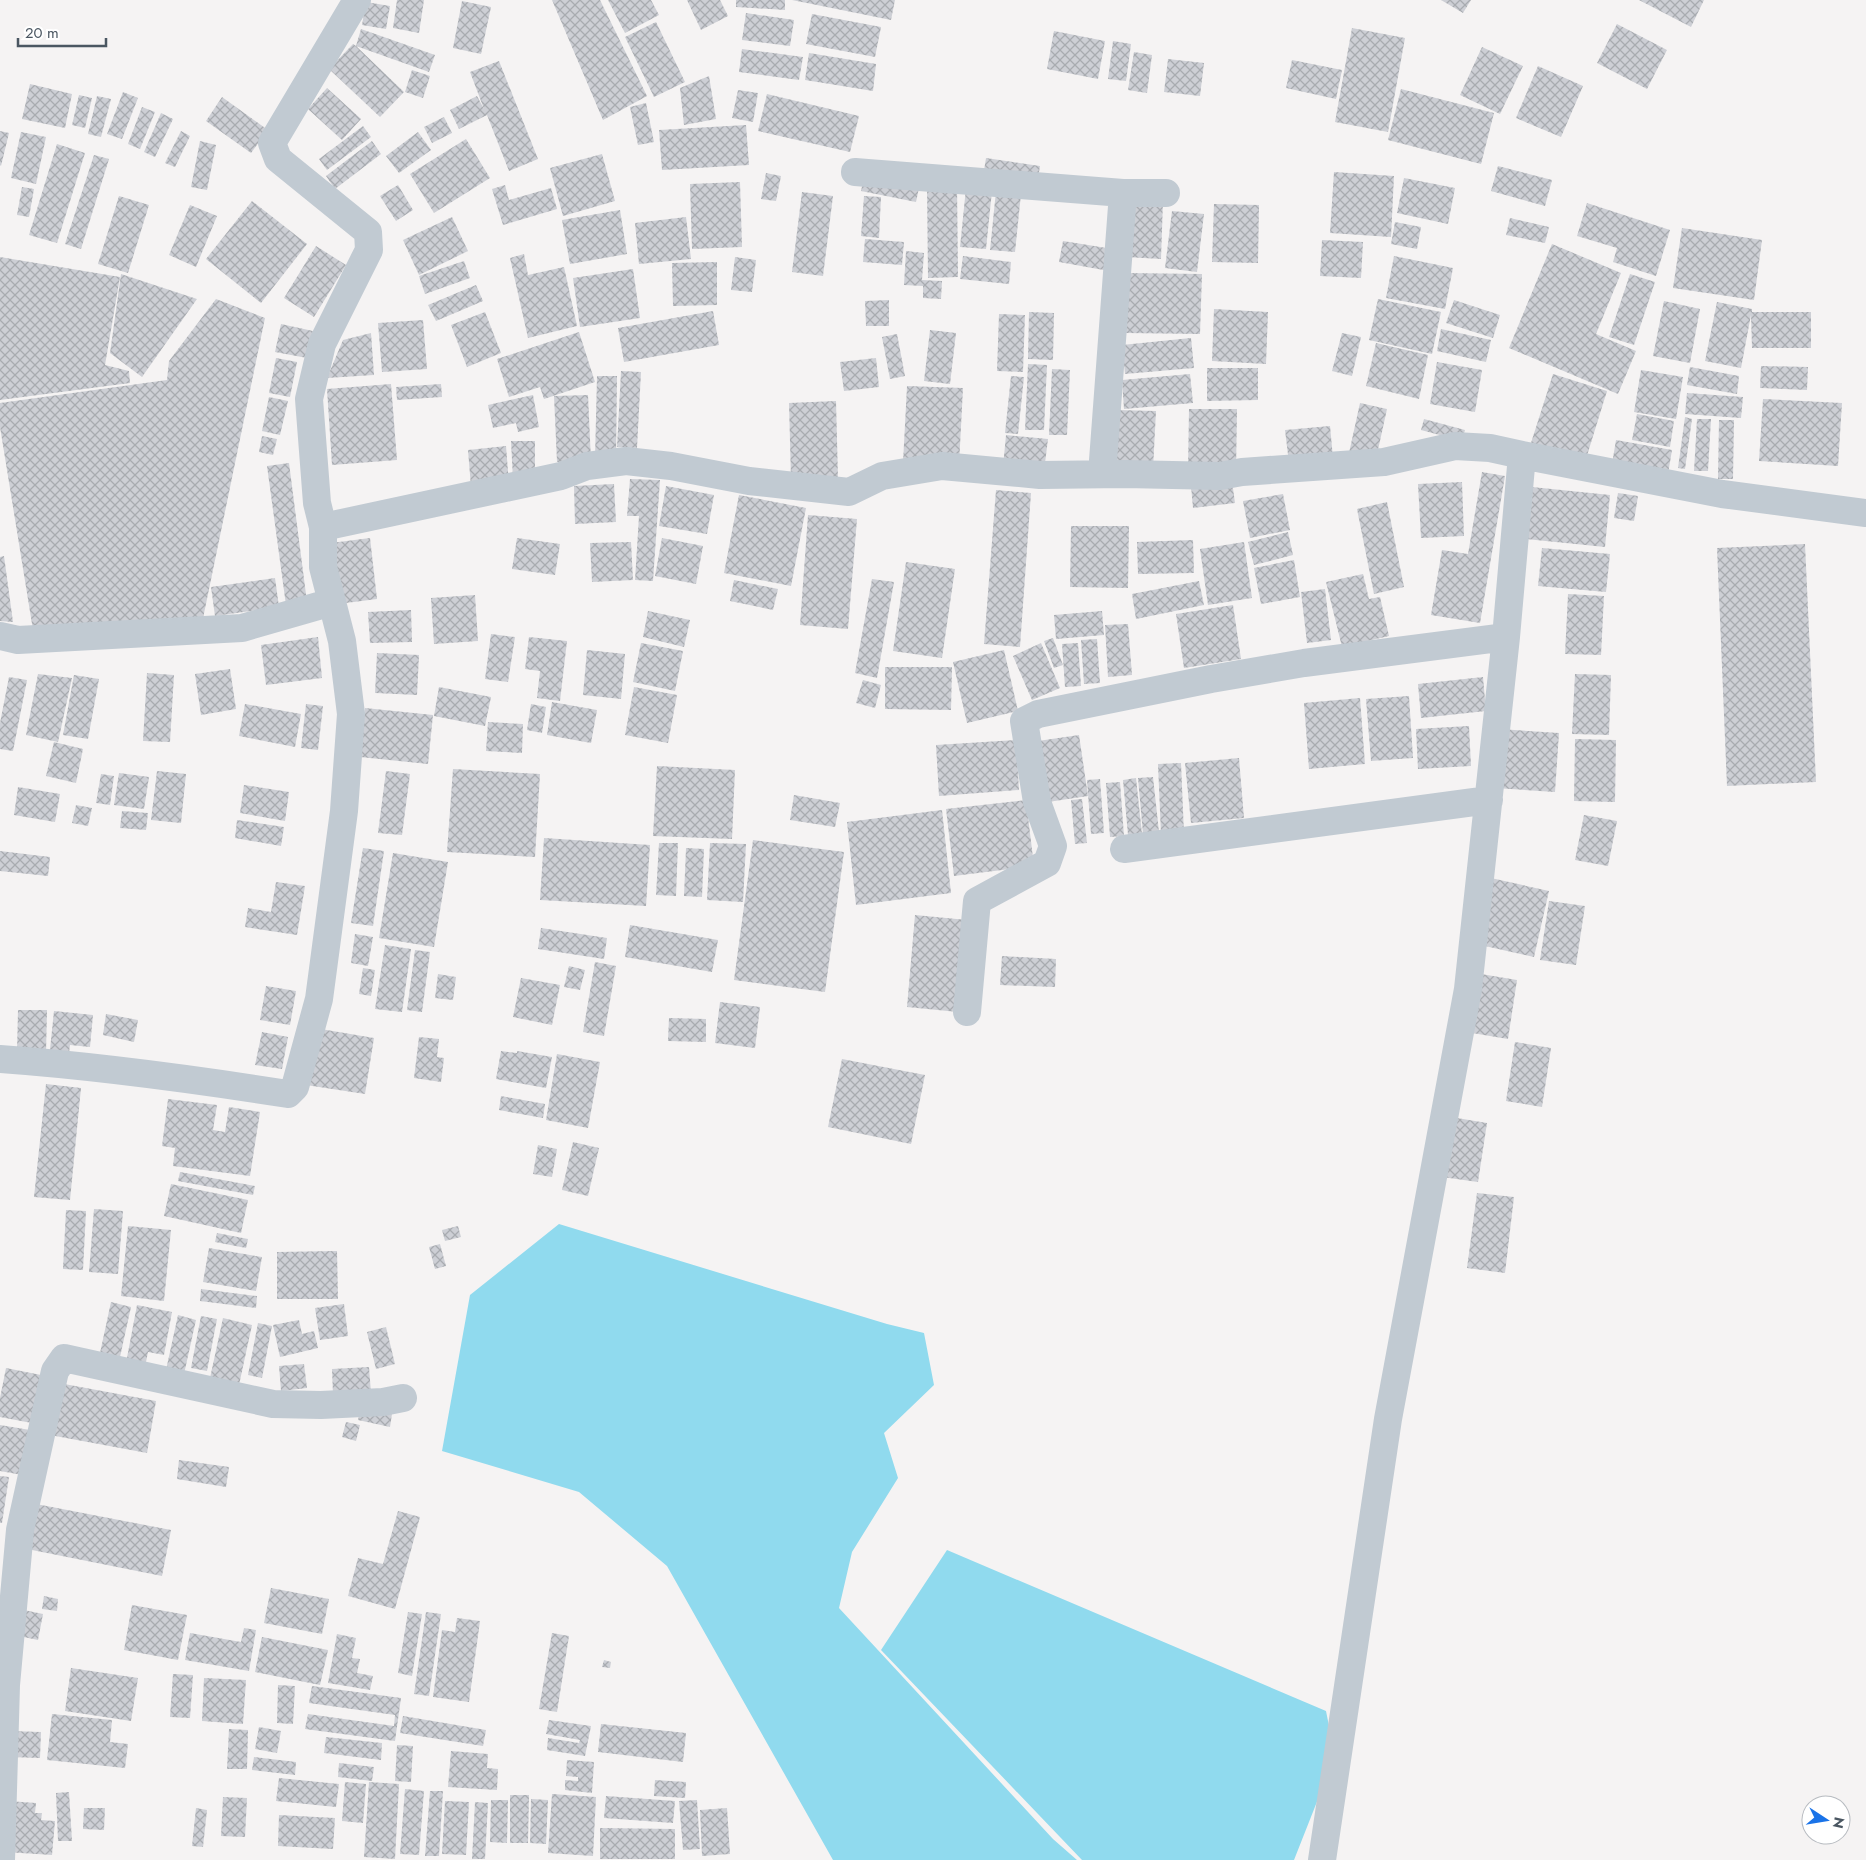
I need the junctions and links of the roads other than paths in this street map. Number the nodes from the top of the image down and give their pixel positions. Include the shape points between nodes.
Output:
1 (357, 0) edge
2 (855, 172) dead end
3 (1122, 193) junction
4 (1166, 193) dead end
5 (1522, 455) junction
6 (1102, 474) junction
7 (1866, 513) edge
8 (323, 527) junction
9 (332, 602) junction
10 (0, 636) edge
11 (1506, 638) junction
12 (1489, 800) junction
13 (1124, 849) dead end
14 (967, 1012) dead end
15 (0, 1059) edge
16 (403, 1398) dead end
17 (10, 1529) edge
18 (1, 1860) edge
19 (1322, 1860) edge

1 - 8 street via 272,143 278,159 368,232 369,250 322,344 308,399 317,503
2 - 3 street
3 - 4 street
3 - 6 street
5 - 6 street via 1490,448 1455,446 1384,462 1220,476
5 - 7 street via 1722,494
5 - 11 street
6 - 8 street via 1040,475 942,466 882,476 849,492 749,481 626,461 587,466 561,476
8 - 9 street via 323,567
9 - 10 street via 242,628 18,640
9 - 15 street via 342,641 350,714 344,811 319,999 295,1087 288,1094 171,1076
11 - 12 street
11 - 14 street via 1304,663 1038,714 1024,721 1037,802 1053,846 1047,863 977,901
12 - 13 street
12 - 19 street via 1468,989 1388,1419
16 - 17 street via 321,1405 273,1404 64,1358 55,1370
17 - 18 street

